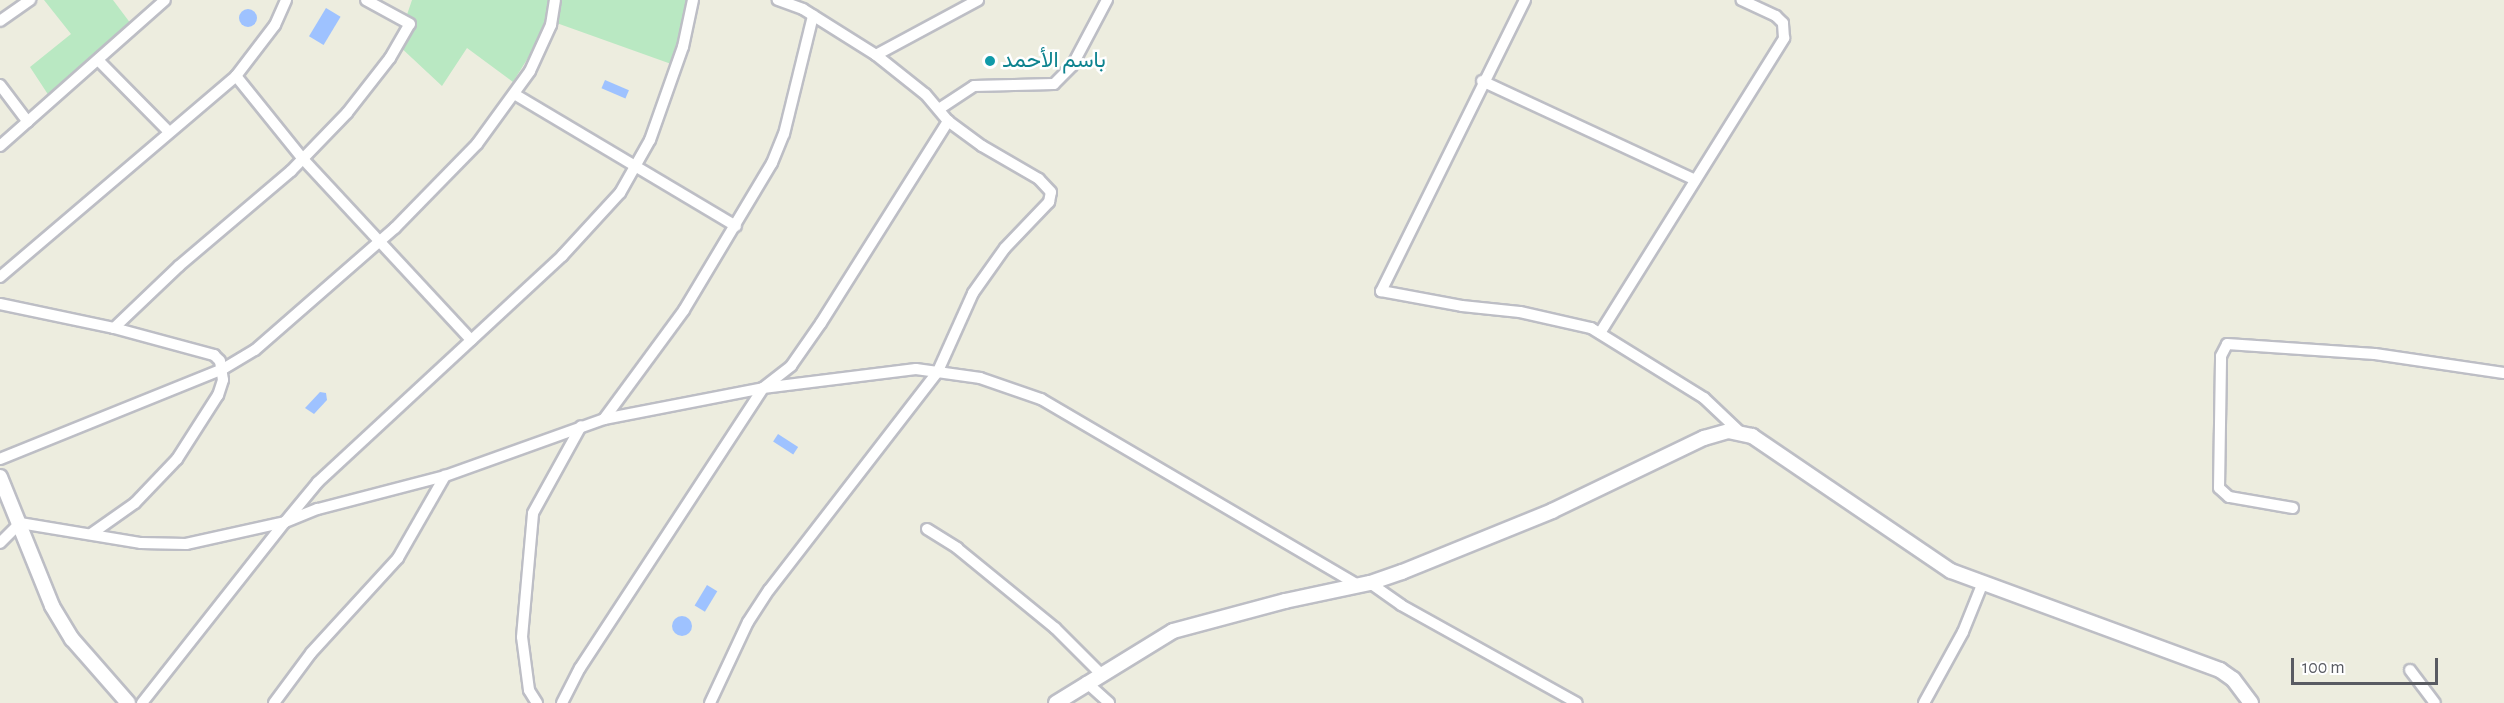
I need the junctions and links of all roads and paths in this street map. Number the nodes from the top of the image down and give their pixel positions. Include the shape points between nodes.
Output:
1 (30, 0) edge
2 (165, 0) edge
3 (286, 0) edge
4 (366, 0) edge
5 (555, 0) edge
6 (693, 0) edge
7 (778, 0) edge
8 (978, 0) edge
9 (1107, 0) edge
10 (1525, 0) edge
11 (1741, 0) edge
12 (806, 4) edge
13 (813, 16) junction
14 (0, 21) edge
15 (876, 55) junction
16 (99, 61) junction
17 (236, 76) junction
18 (1482, 81) junction
19 (0, 85) edge
20 (516, 95) junction
21 (939, 109) junction
22 (948, 121) junction
23 (27, 122) junction
24 (168, 131) junction
25 (0, 146) edge
26 (303, 159) junction
27 (635, 167) junction
28 (1695, 180) junction
29 (736, 225) junction
30 (379, 242) junction
31 (0, 277) edge
32 (0, 304) edge
33 (114, 328) junction
34 (1600, 333) junction
35 (471, 340) junction
36 (223, 369) junction
37 (938, 371) junction
38 (2504, 373) edge
39 (763, 388) junction
40 (604, 419) junction
41 (581, 426) junction
42 (1740, 432) junction
43 (0, 459) edge
44 (445, 476) junction
45 (0, 477) edge
46 (2293, 508) dead end
47 (285, 522) junction
48 (20, 523) junction
49 (927, 529) dead end
50 (91, 534) junction
51 (0, 543) edge
52 (1364, 584) junction
53 (1982, 585) junction
54 (2410, 670) dead end
55 (1100, 673) junction
56 (1086, 682) junction
57 (128, 703) edge
58 (142, 703) edge
59 (274, 703) edge
60 (537, 703) edge
61 (562, 703) edge
62 (710, 703) edge
63 (1056, 703) edge
64 (1109, 703) edge
65 (1577, 703) edge
66 (1924, 703) edge
67 (2251, 703) edge
68 (2435, 703) edge

1 - 14 street
2 - 16 street
3 - 17 street via 275,25
4 - 26 street via 406,20 410,24 408,31 347,113
5 - 20 street via 544,44
6 - 27 street via 677,66 650,140
7 - 12 street
8 - 15 street
9 - 21 street via 1084,46 1061,79 1046,86 974,86
10 - 18 street
11 - 28 street via 1776,16 1783,23 1784,38
12 - 13 street
13 - 15 street
13 - 29 street via 784,134
15 - 21 street
16 - 23 street
16 - 24 street
17 - 24 street
17 - 26 street
18 - 28 street
18 - 34 street via 1381,291 1574,322
19 - 23 street
20 - 27 street
20 - 30 street via 449,175
21 - 22 street
22 - 37 street via 1039,179 1052,192 1049,202 1005,248 973,292
22 - 39 street via 821,323 791,366
23 - 25 street
24 - 31 street via 123,175
26 - 30 street
26 - 33 street
27 - 29 street
27 - 35 street via 620,194 562,256
28 - 34 street
29 - 40 street via 684,310
30 - 35 street
30 - 36 street via 255,350
32 - 33 street
33 - 36 street via 214,355
34 - 42 street via 1704,398
35 - 47 street via 318,482
36 - 43 street
36 - 50 street via 214,402 177,459 135,503
37 - 39 street via 916,369
37 - 52 street via 1009,385 1041,399
37 - 62 street via 769,590 748,622
38 - 46 street via 2375,354 2227,344 2221,356 2219,488 2229,497
39 - 40 street
39 - 61 street via 580,668
40 - 41 street
41 - 44 street
41 - 60 street via 533,513 522,638 529,690
42 - 52 street via 1720,431 1552,511
42 - 53 street via 1766,445 1951,571
44 - 47 street via 318,509
44 - 59 street via 399,558 311,653
45 - 48 street
47 - 50 street via 186,544 141,543
47 - 58 street via 202,621
48 - 50 street
48 - 51 street
48 - 57 street via 51,606 72,639
49 - 55 street via 957,548 1055,628
52 - 55 street via 1173,631
52 - 65 street
53 - 66 street via 1964,632
53 - 67 street via 2220,670 2233,679
54 - 68 street
55 - 56 street
56 - 63 street
56 - 64 street

